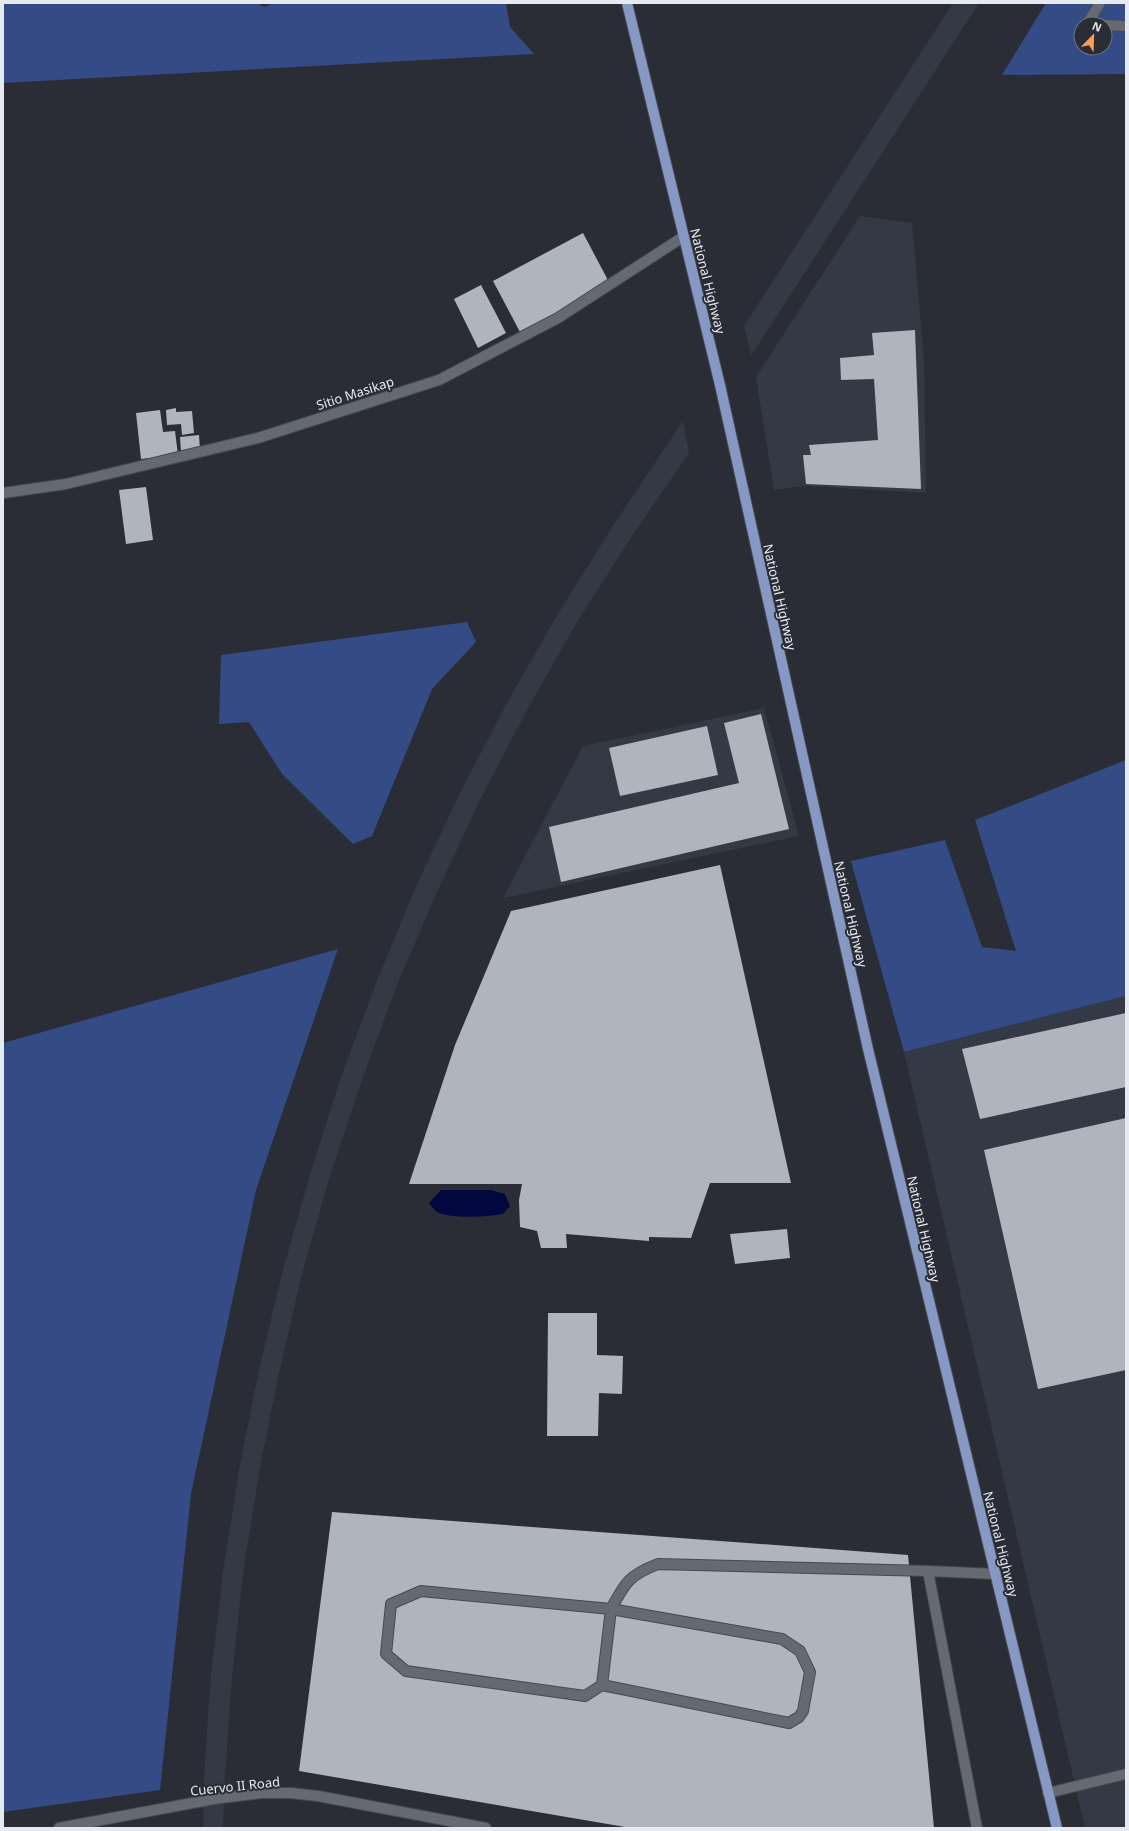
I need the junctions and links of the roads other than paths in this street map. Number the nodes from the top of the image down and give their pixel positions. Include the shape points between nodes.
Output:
1 (627, 3) edge
2 (1100, 3) edge
3 (1092, 16) edge
4 (1113, 26) edge
5 (1126, 26) edge
6 (683, 237) junction
7 (3, 493) edge
8 (928, 1571) junction
9 (996, 1574) junction
10 (611, 1609) junction
11 (602, 1685) junction
12 (1126, 1774) edge
13 (1048, 1793) junction
14 (59, 1828) edge
15 (486, 1828) edge
16 (977, 1828) edge
17 (1057, 1828) edge

1 - 6 main road, National Highway
2 - 3 street
4 - 5 street
6 - 7 street, Sitio Masikap via 558,318 439,380 258,438 66,484
6 - 9 main road, National Highway via 720,385 866,1042
8 - 9 street
8 - 10 street via 658,1564 639,1571 623,1586
8 - 16 street
9 - 13 main road, National Highway
10 - 11 street
10 - 11 street via 782,1639 800,1651 810,1672 803,1711 789,1723
10 - 11 street via 420,1591 391,1604 386,1654 406,1671 585,1696
12 - 13 street
13 - 17 main road, National Highway
14 - 15 street, Cuervo II Road via 214,1799 262,1793 290,1793

